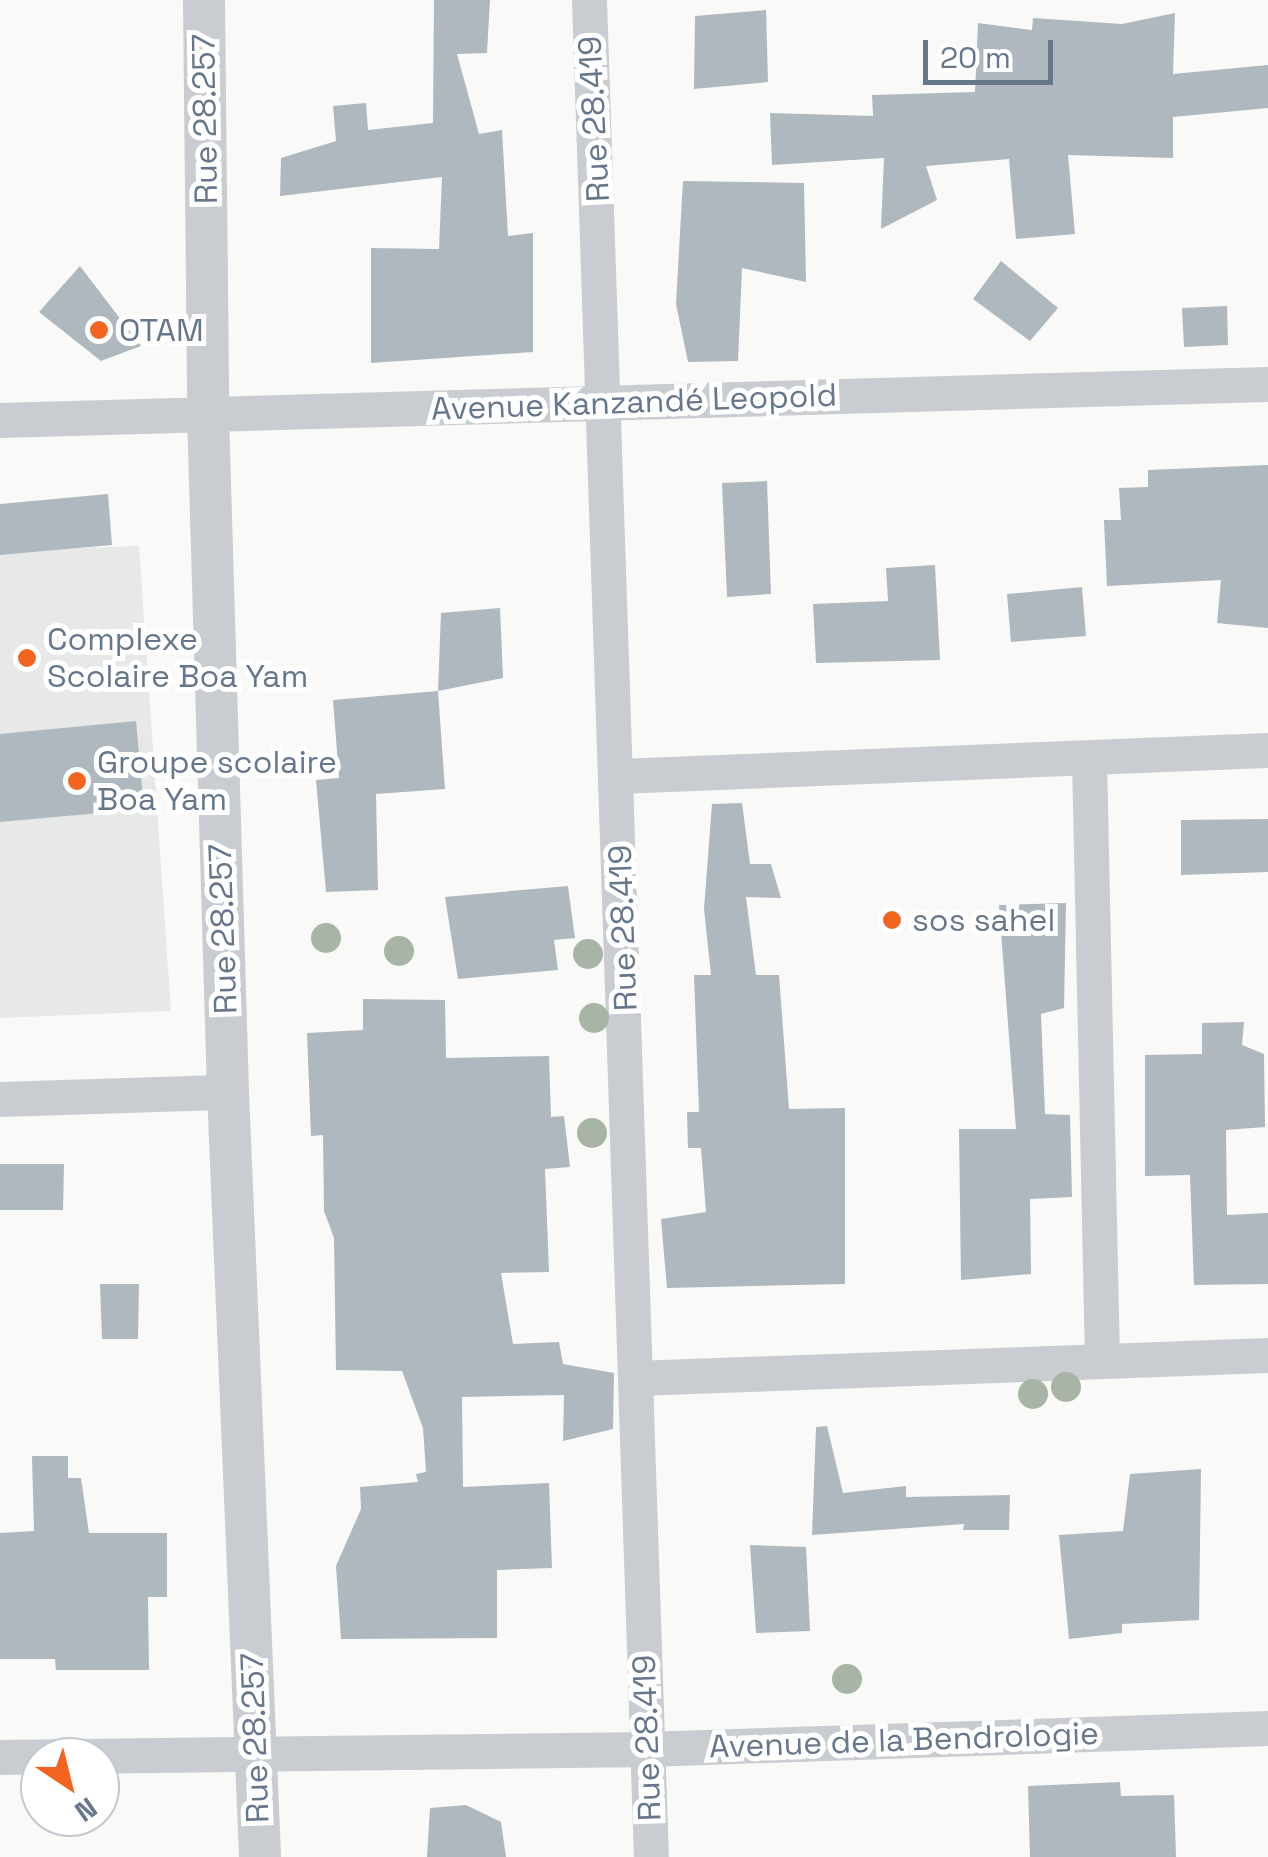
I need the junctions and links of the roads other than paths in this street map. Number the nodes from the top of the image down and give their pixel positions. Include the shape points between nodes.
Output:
1 (204, 0) edge
2 (589, 0) edge
3 (1268, 384) edge
4 (606, 403) junction
5 (208, 414) junction
6 (0, 420) edge
7 (1268, 750) edge
8 (1089, 758) junction
9 (618, 776) junction
10 (228, 1092) junction
11 (0, 1099) edge
12 (1268, 1355) edge
13 (1102, 1361) junction
14 (636, 1378) junction
15 (1268, 1728) edge
16 (647, 1749) junction
17 (256, 1750) junction
18 (0, 1756) edge
19 (260, 1857) edge
20 (651, 1857) edge

1 - 5 street, Rue 28.257
2 - 4 street, Rue 28.419
3 - 4 street, Avenue Kanzandé Leopold
4 - 5 street, Avenue Kanzandé Leopold
4 - 9 street, Rue 28.419
5 - 6 street, Avenue Kanzandé Leopold
5 - 10 street, Rue 28.257
7 - 8 street
8 - 9 street
8 - 13 street
9 - 14 street, Rue 28.419
10 - 11 street
10 - 17 street, Rue 28.257
12 - 13 street
13 - 14 street
14 - 16 street, Rue 28.419
15 - 16 street, Avenue de la Bendrologie
16 - 17 street, Avenue de la Bendrologie
16 - 20 street, Rue 28.419
17 - 18 street, Avenue de la Bendrologie
17 - 19 street, Rue 28.257

